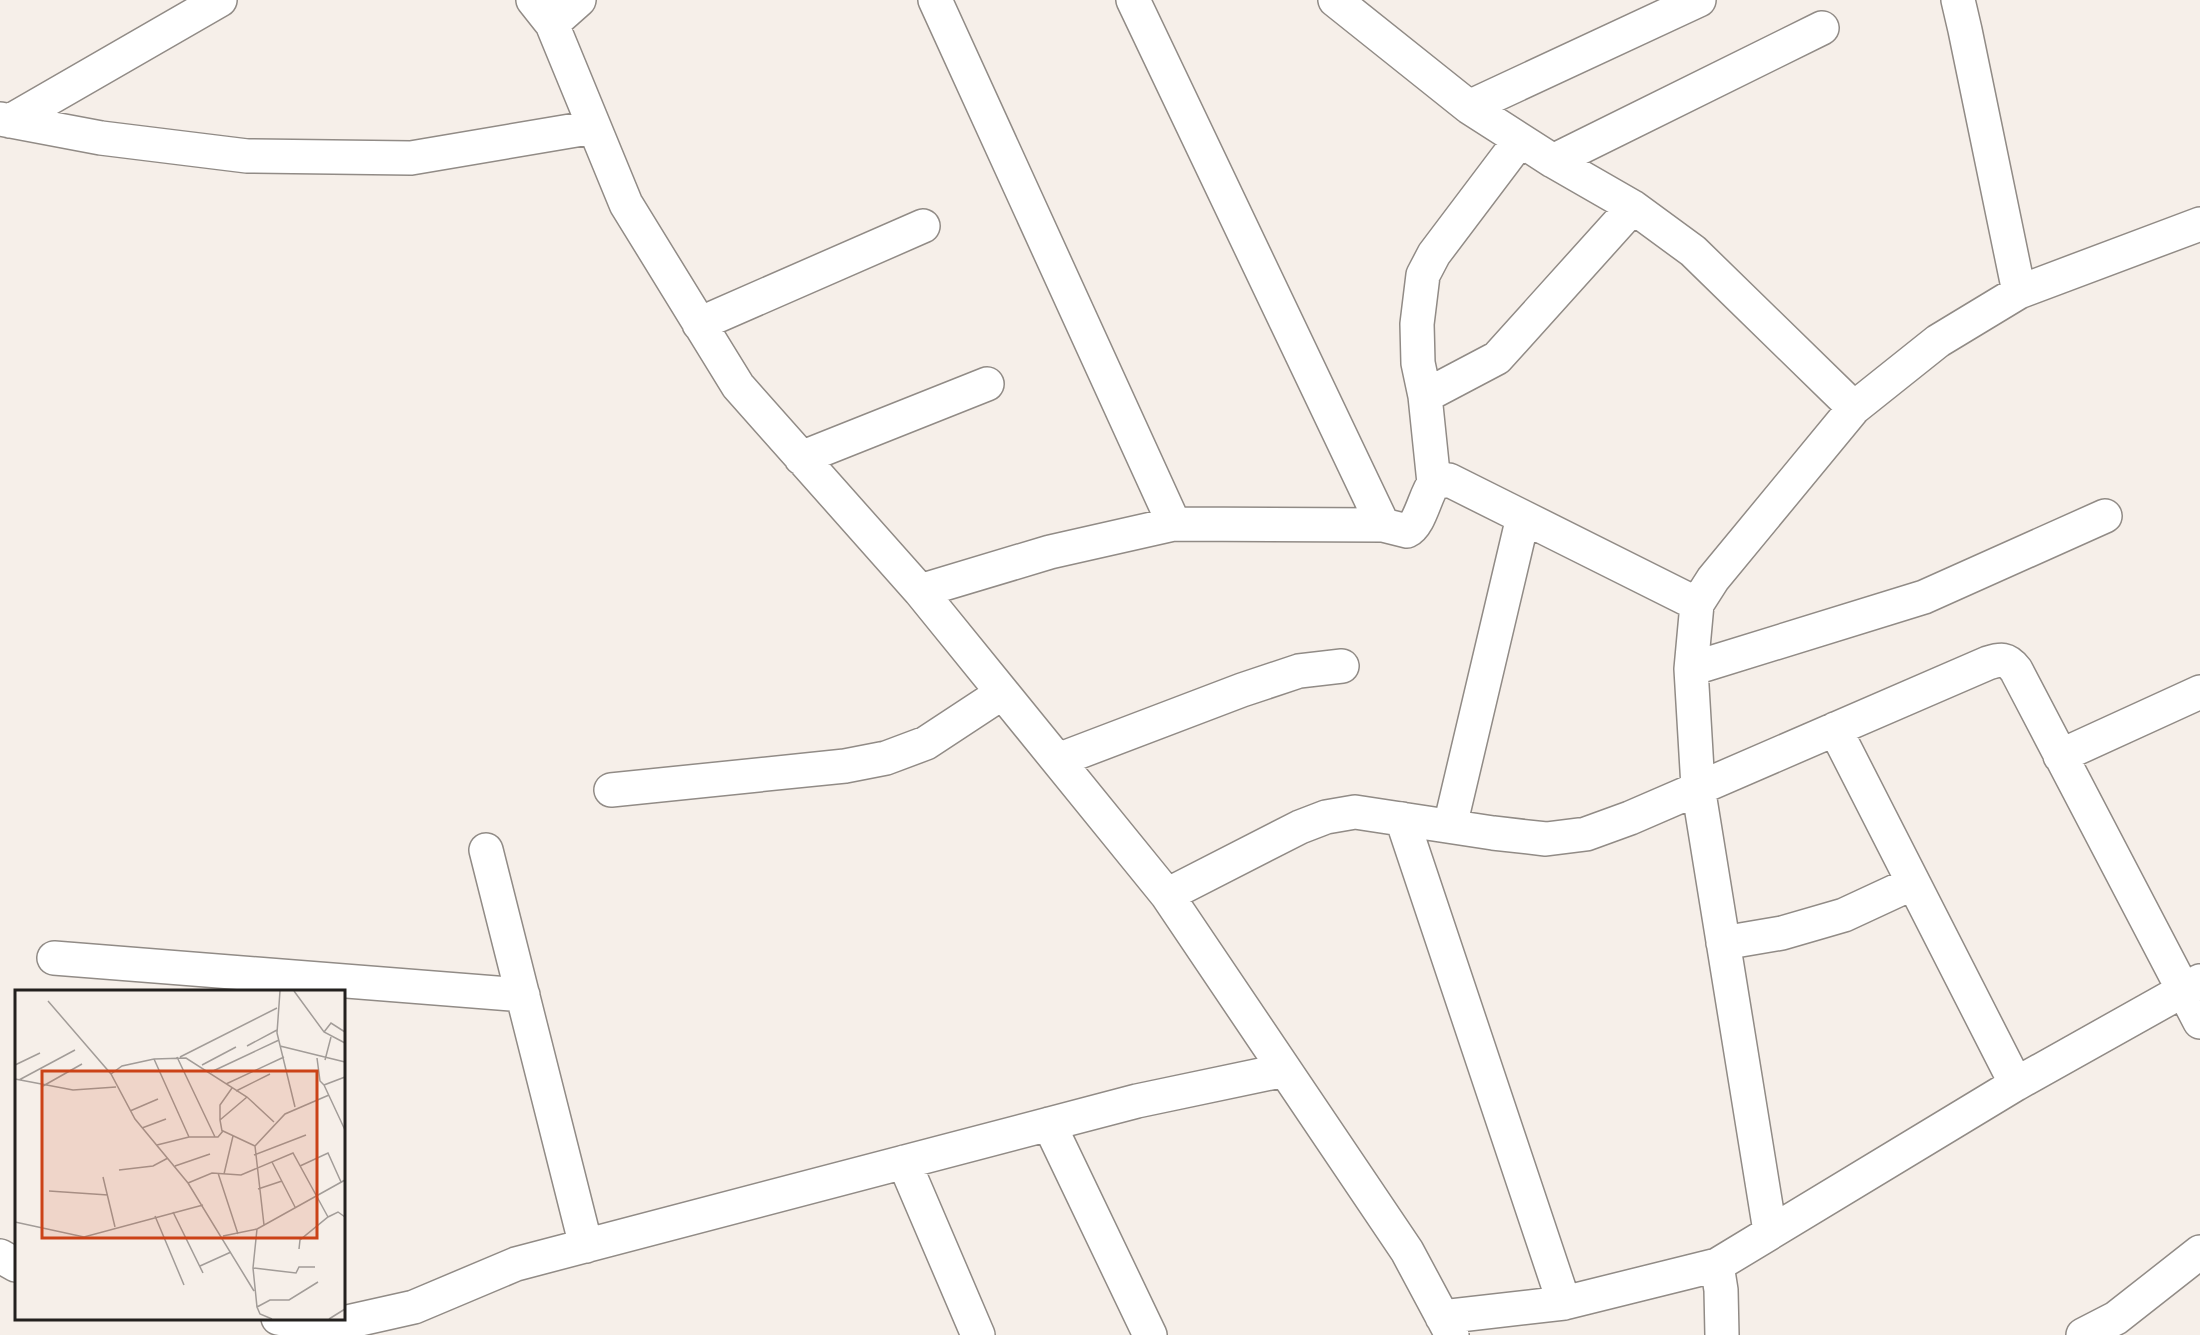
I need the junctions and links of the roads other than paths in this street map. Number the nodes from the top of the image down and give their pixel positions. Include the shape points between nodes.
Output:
1 (220, 0) edge
2 (579, 0) edge
3 (935, 0) edge
4 (1133, 0) edge
5 (1699, 0) edge
6 (1958, 0) edge
7 (1348, 3) edge
8 (542, 12) edge
9 (1822, 28) dead end
10 (1469, 107) junction
11 (5, 120) edge
12 (594, 127) junction
13 (1520, 140) junction
14 (1552, 161) junction
15 (1633, 207) junction
16 (2200, 224) edge
17 (922, 226) dead end
18 (2019, 292) junction
19 (699, 324) junction
20 (987, 384) dead end
21 (1425, 396) junction
22 (1854, 408) junction
23 (801, 458) junction
24 (1434, 483) junction
25 (2105, 516) dead end
26 (1523, 517) junction
27 (1174, 524) junction
28 (1383, 525) junction
29 (920, 591) junction
30 (1697, 604) junction
31 (1342, 666) dead end
32 (1691, 669) junction
33 (2200, 692) edge
34 (1002, 693) junction
35 (1835, 729) junction
36 (2060, 756) junction
37 (1058, 760) junction
38 (1698, 787) junction
39 (611, 790) dead end
40 (1402, 819) junction
41 (1450, 826) junction
42 (486, 850) dead end
43 (1913, 882) junction
44 (1167, 895) junction
45 (1723, 943) junction
46 (54, 958) dead end
47 (2192, 986) edge
48 (523, 995) junction
49 (2200, 1022) edge
50 (1285, 1070) junction
51 (2016, 1084) junction
52 (1049, 1124) junction
53 (904, 1162) junction
54 (1770, 1232) junction
55 (586, 1246) junction
56 (2200, 1252) edge
57 (0, 1256) edge
58 (15, 1264) edge
59 (1717, 1265) junction
60 (1564, 1303) junction
61 (288, 1320) edge
62 (1447, 1326) edge
63 (978, 1335) edge
64 (1150, 1335) edge
65 (1722, 1335) edge
66 (2083, 1335) edge

1 - 11 street
2 - 8 street
3 - 27 street
4 - 28 street
5 - 10 street
6 - 18 street
7 - 10 street
8 - 12 street
9 - 14 street
10 - 13 street
11 - 12 street via 101,138 247,156 411,158
12 - 19 street via 626,204
13 - 14 street
13 - 21 street via 1434,254 1423,275 1417,324 1418,363
14 - 15 street
15 - 21 street via 1497,358
15 - 22 street via 1693,251
16 - 18 street
17 - 19 street
18 - 22 street via 1938,341
19 - 23 street via 738,386
20 - 23 street
21 - 24 street
22 - 30 street via 1713,579
23 - 29 street
24 - 26 street via 1449,480
24 - 28 street via 1411,529 1402,531
25 - 32 street via 1924,597
26 - 30 street
26 - 41 street
27 - 28 street
27 - 29 street via 1050,552
29 - 34 street
30 - 32 street
31 - 37 street via 1299,671
32 - 38 street
33 - 36 street
34 - 37 street
34 - 39 street via 926,743 886,758 845,766
35 - 36 street via 2001,659 2016,670
35 - 38 street
35 - 43 street
36 - 47 street
37 - 44 street
38 - 41 street via 1586,834 1546,839
38 - 45 street
40 - 41 street
40 - 44 street via 1355,812 1326,817
40 - 60 street
42 - 48 street
43 - 45 street via 1844,915 1782,933
43 - 51 street
44 - 50 street
45 - 54 street
46 - 48 street
47 - 49 street
47 - 51 street
48 - 55 street
50 - 52 street
50 - 62 street via 1407,1251
51 - 54 street
52 - 53 street
52 - 64 street
53 - 55 street
53 - 63 street
54 - 59 street
55 - 61 street via 516,1264 414,1307 338,1324
56 - 66 street via 2116,1318
57 - 58 street
59 - 60 street
59 - 65 street
60 - 62 street

